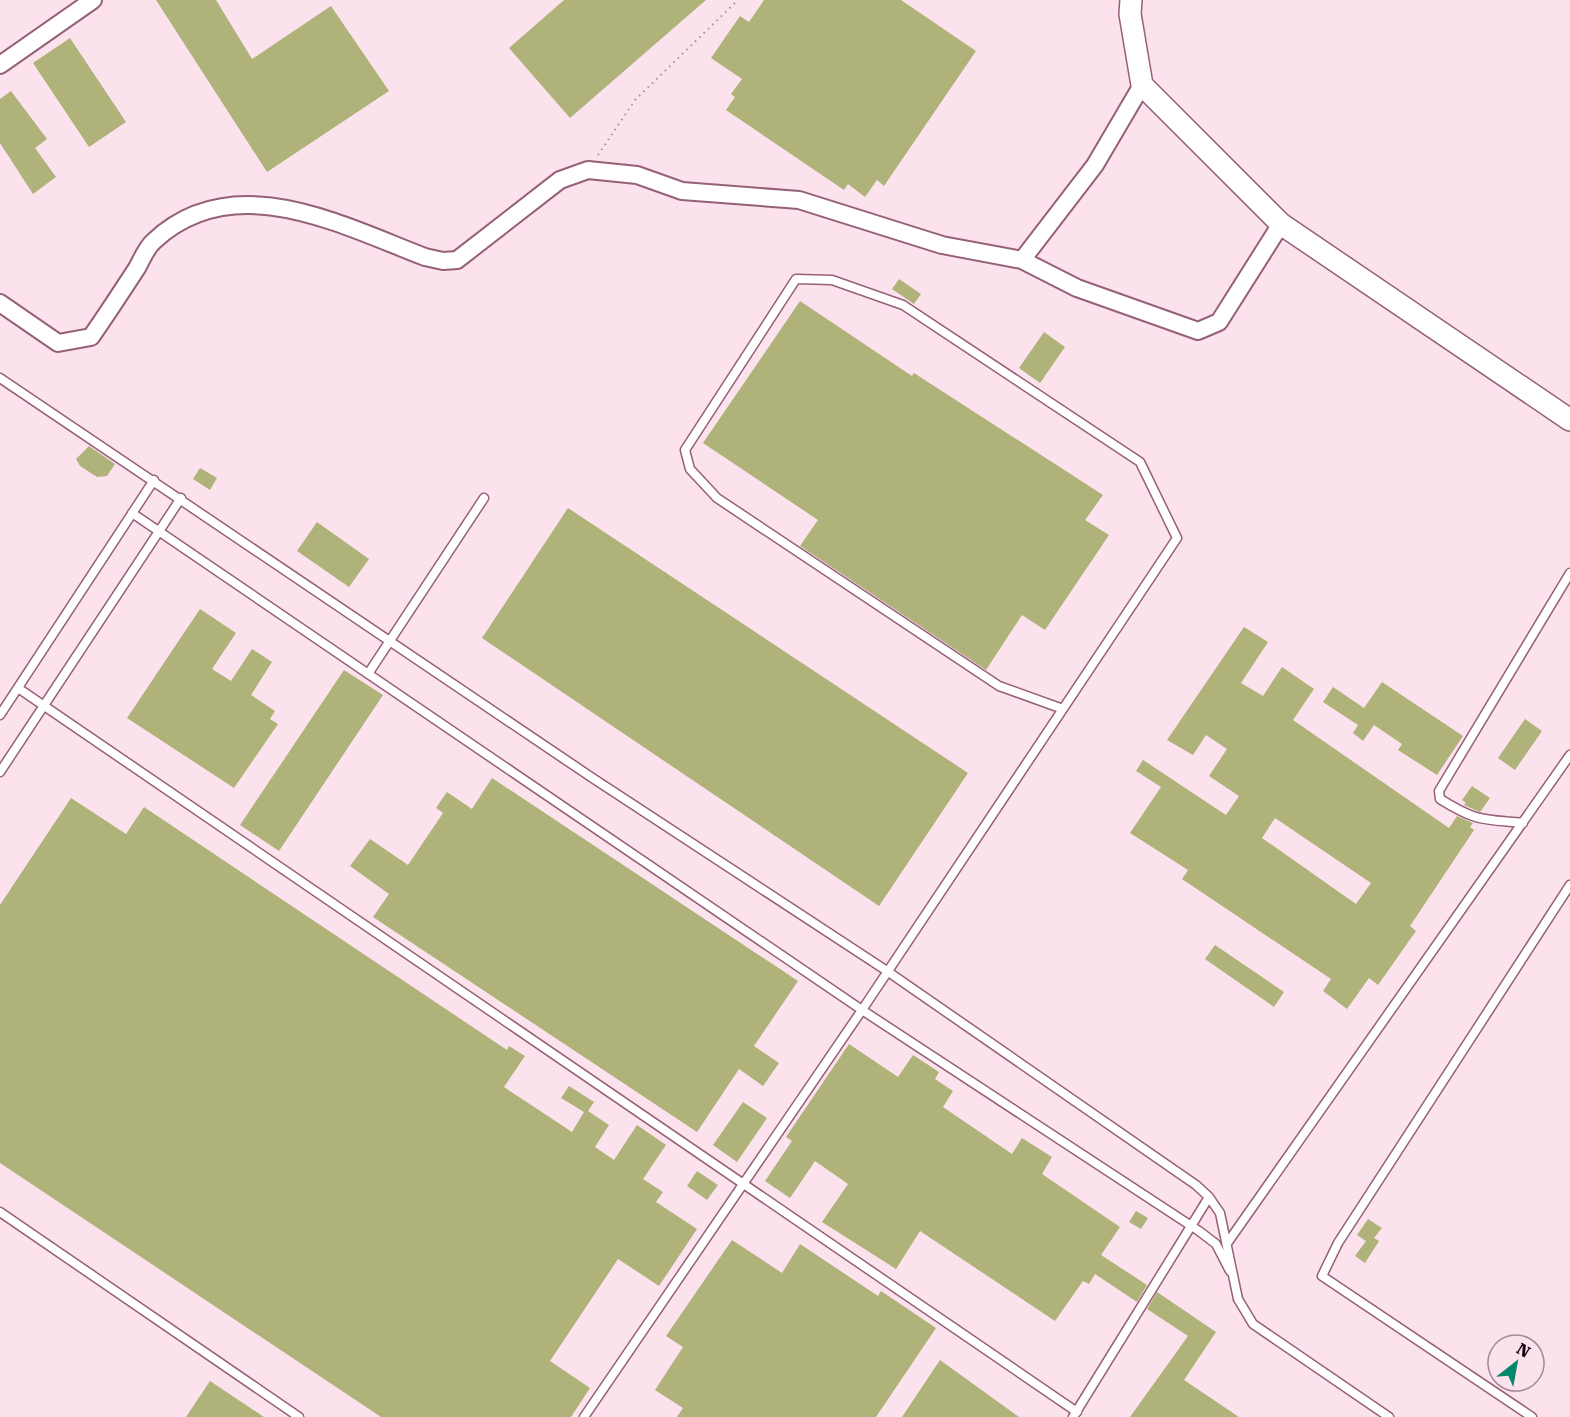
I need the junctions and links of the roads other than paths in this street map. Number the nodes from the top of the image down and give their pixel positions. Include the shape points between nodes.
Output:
1 (93, 0) edge
2 (1131, 0) edge
3 (0, 65) edge
4 (1142, 85) junction
5 (1281, 224) junction
6 (1022, 260) junction
7 (0, 303) edge
8 (0, 378) edge
9 (1570, 420) edge
10 (154, 480) junction
11 (181, 498) junction
12 (483, 498) dead end
13 (132, 513) junction
14 (159, 532) junction
15 (1570, 573) edge
16 (390, 640) junction
17 (368, 674) junction
18 (18, 688) junction
19 (44, 705) junction
20 (1063, 709) junction
21 (0, 715) edge
22 (1570, 755) edge
23 (0, 772) edge
24 (1523, 823) junction
25 (1570, 885) edge
26 (887, 971) junction
27 (862, 1010) junction
28 (743, 1186) junction
29 (1209, 1197) junction
30 (0, 1212) edge
31 (1191, 1226) junction
32 (1228, 1242) junction
33 (1235, 1283) junction
34 (1075, 1414) edge
35 (299, 1417) edge
36 (584, 1417) edge
37 (1389, 1417) edge
38 (1532, 1417) edge

1 - 3 street
2 - 4 street
4 - 5 street
4 - 6 street via 1095,165
5 - 6 street via 1219,322 1198,331 1077,288
5 - 9 street
6 - 7 street via 942,245 799,201 682,191 637,175 588,170 560,180 457,260 425,257 304,211 241,204 205,211 178,222 152,242 92,337 58,343
8 - 10 lane
10 - 11 lane
10 - 13 lane
11 - 14 lane
11 - 16 lane
12 - 16 lane
13 - 14 lane
13 - 18 lane
14 - 17 lane
14 - 19 lane
15 - 24 lane via 1439,791 1440,799 1466,815 1487,822
16 - 17 lane
16 - 26 lane
17 - 27 lane
18 - 19 lane
18 - 21 lane
19 - 23 lane
19 - 28 lane
20 - 20 lane via 999,686 717,498 690,469 685,450 796,279 832,280 903,305 1140,462 1177,538
20 - 26 lane
22 - 24 lane
24 - 32 lane
25 - 38 lane via 1338,1243 1323,1276
26 - 27 lane
26 - 29 lane
27 - 28 lane
27 - 31 lane
28 - 34 lane
28 - 36 lane
29 - 31 lane
29 - 32 lane via 1220,1214
30 - 35 lane
31 - 33 lane via 1216,1244
31 - 34 lane
32 - 33 lane
33 - 37 lane via 1238,1299 1253,1324

